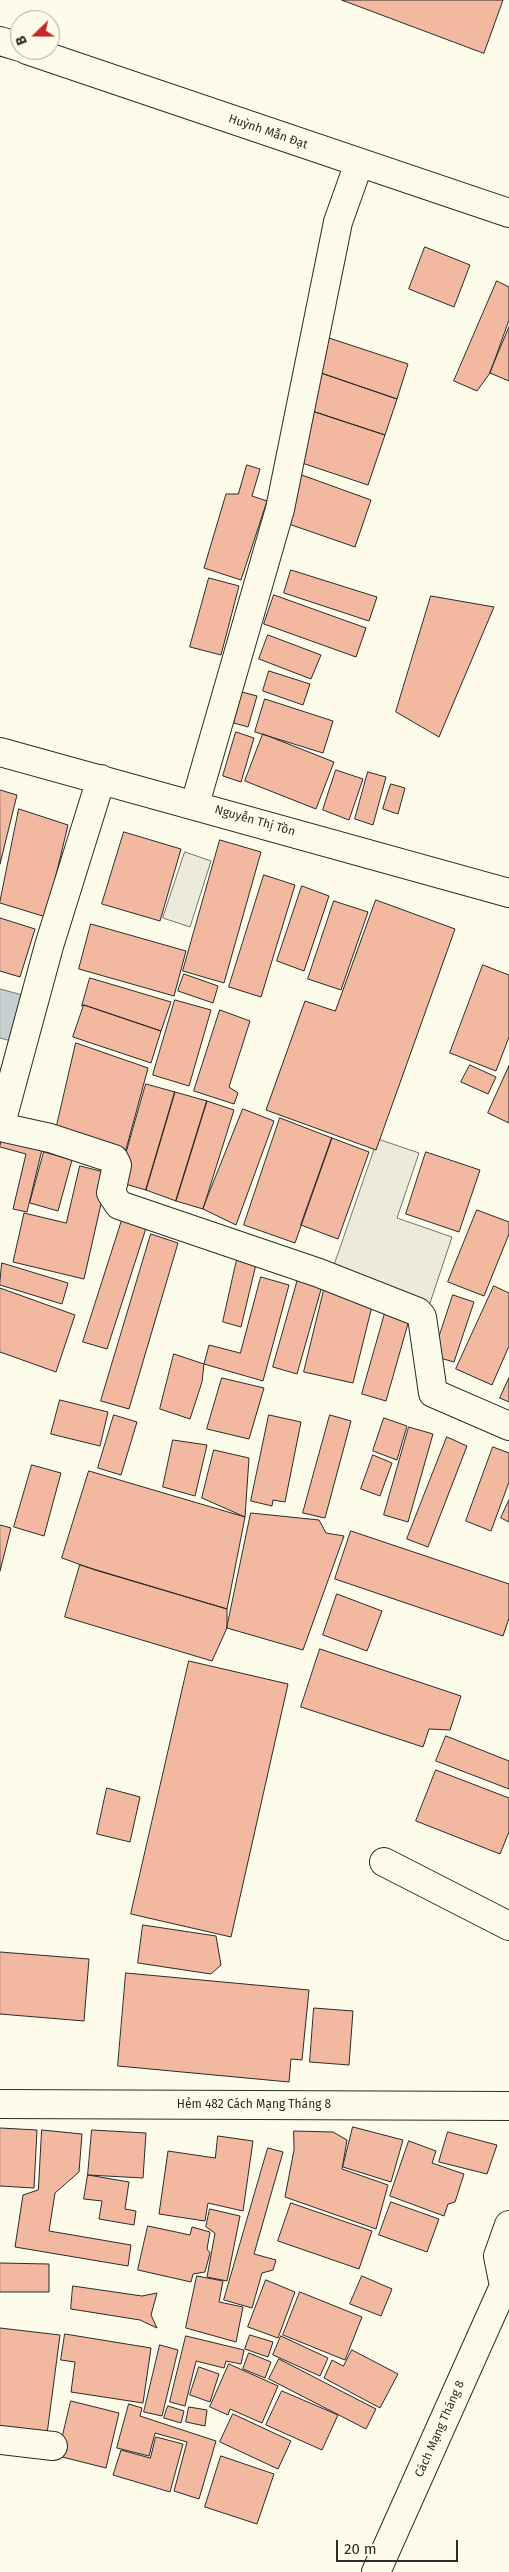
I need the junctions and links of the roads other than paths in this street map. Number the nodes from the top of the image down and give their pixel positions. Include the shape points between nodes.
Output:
1 (58, 60) edge
2 (359, 162) junction
3 (509, 213) edge
4 (0, 752) edge
5 (101, 779) junction
6 (195, 804) junction
7 (509, 893) edge
8 (0, 1127) edge
9 (509, 1426) edge
10 (384, 1862) dead end
11 (509, 1926) edge
12 (0, 2104) edge
13 (509, 2106) edge
14 (509, 2225) edge
15 (507, 2285) edge
16 (0, 2440) edge
17 (53, 2446) dead end
18 (376, 2572) edge

1 - 2 main road, Huỳnh Mẫn Đạt
2 - 3 main road, Huỳnh Mẫn Đạt
2 - 6 main road via 338,222 280,509
4 - 5 main road, Nguyễn Thị Tồn
5 - 6 main road, Nguyễn Thị Tồn
5 - 8 main road via 49,946
6 - 7 main road, Nguyễn Thị Tồn
8 - 9 main road via 50,1138 114,1159 117,1165 111,1193 118,1205 319,1273 418,1312 422,1317 433,1393
10 - 11 main road
12 - 13 main road, Hẻm 482 Cách Mạng Tháng 8
14 - 15 main road, Cách Mạng Tháng 8 via 498,2256
15 - 18 main road, Cách Mạng Tháng 8
16 - 17 main road

